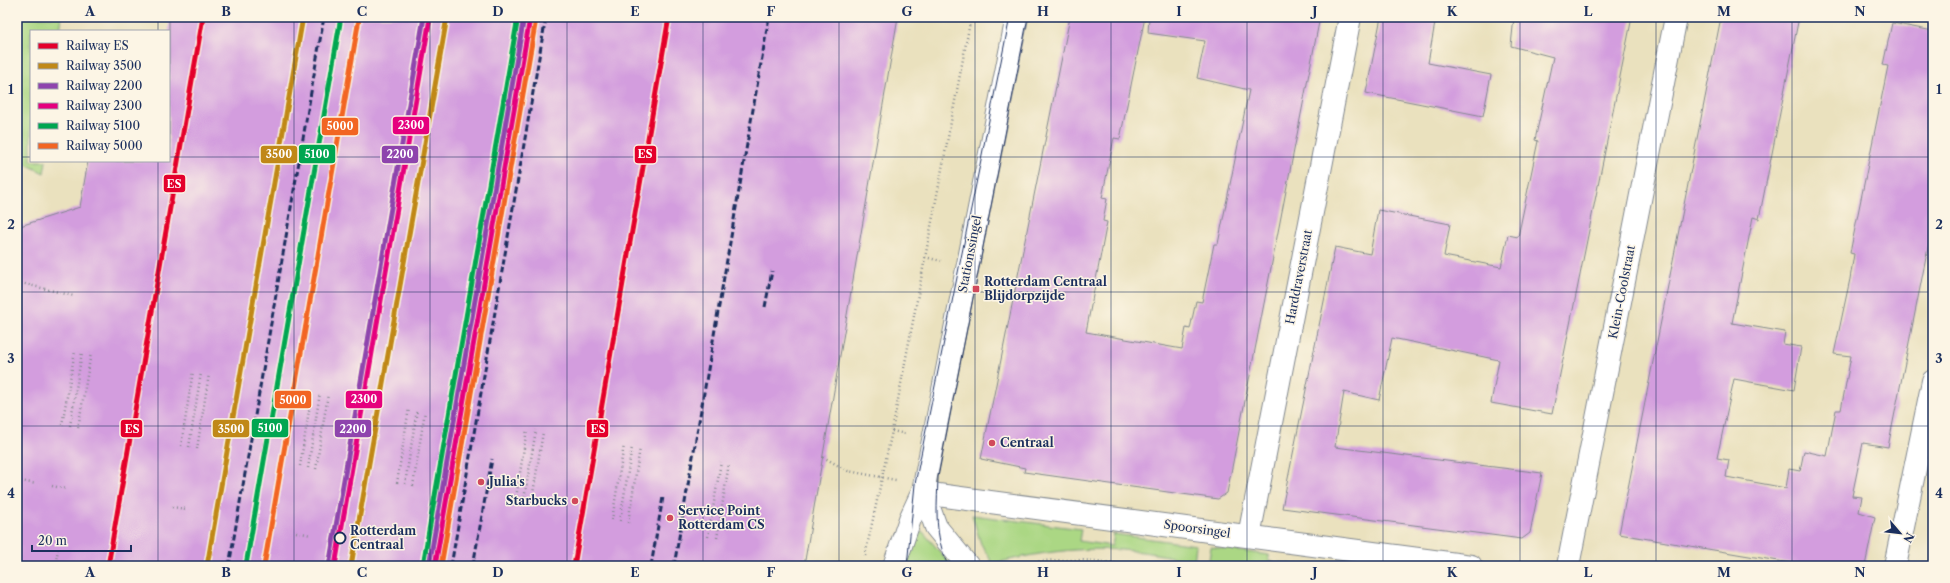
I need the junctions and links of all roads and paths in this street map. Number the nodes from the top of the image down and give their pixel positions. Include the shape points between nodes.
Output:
1 (972, 17) edge
2 (1017, 17) edge
3 (1350, 17) edge
4 (1676, 17) edge
5 (925, 257) junction
6 (943, 262) dead end
7 (17, 282) edge
8 (74, 296) dead end
9 (75, 351) dead end
10 (82, 352) dead end
11 (90, 353) dead end
12 (193, 371) dead end
13 (201, 373) dead end
14 (209, 374) dead end
15 (1933, 381) edge
16 (312, 392) dead end
17 (320, 393) dead end
18 (328, 394) dead end
19 (409, 408) dead end
20 (417, 410) dead end
21 (425, 411) dead end
22 (62, 425) dead end
23 (70, 426) dead end
24 (78, 428) dead end
25 (527, 429) dead end
26 (536, 430) dead end
27 (544, 432) dead end
28 (624, 445) dead end
29 (181, 446) dead end
30 (189, 447) dead end
31 (632, 447) dead end
32 (640, 448) dead end
33 (197, 449) dead end
34 (823, 457) dead end
35 (720, 462) dead end
36 (729, 463) dead end
37 (300, 466) dead end
38 (308, 468) dead end
39 (316, 469) dead end
40 (882, 477) junction
41 (17, 480) edge
42 (397, 483) dead end
43 (36, 484) dead end
44 (405, 484) dead end
45 (52, 486) dead end
46 (413, 486) dead end
47 (67, 489) dead end
48 (923, 491) junction
49 (515, 504) dead end
50 (523, 505) dead end
51 (531, 506) dead end
52 (172, 507) dead end
53 (186, 509) dead end
54 (612, 520) dead end
55 (620, 521) dead end
56 (628, 523) dead end
57 (296, 532) dead end
58 (311, 534) dead end
59 (1249, 536) junction
60 (708, 537) dead end
61 (717, 538) dead end
62 (387, 544) dead end
63 (401, 546) dead end
64 (58, 550) dead end
65 (865, 559) dead end
66 (505, 564) dead end
67 (55, 566) edge
68 (515, 566) edge
69 (894, 566) edge
70 (968, 566) edge
71 (1011, 566) edge
72 (1129, 566) edge
73 (1471, 566) edge
74 (1568, 566) edge
75 (1895, 566) edge

1 - 5 path
2 - 48 street, Stationssingel
3 - 59 street, Harddraverstraat
4 - 74 street, Klein-Coolstraat
5 - 6 path
5 - 40 path
7 - 8 path
9 - 22 path
10 - 23 path
11 - 24 path
12 - 29 path
13 - 30 path
14 - 33 path
15 - 75 street
16 - 37 path
17 - 38 path
18 - 39 path
19 - 42 path
20 - 44 path
21 - 46 path
25 - 49 path
26 - 50 path
27 - 51 path
28 - 54 path
31 - 55 path
32 - 56 path
34 - 40 path via 848,471
35 - 60 path
36 - 61 path
40 - 65 path
41 - 43 path
45 - 47 path
48 - 59 street, Spoorsingel
48 - 69 street, Stationssingel via 910,519
48 - 70 street via 936,527
52 - 53 path
57 - 58 path
59 - 73 street, Spoorsingel
62 - 63 path
64 - 67 path
66 - 68 path
71 - 72 path via 1027,562 1106,561

